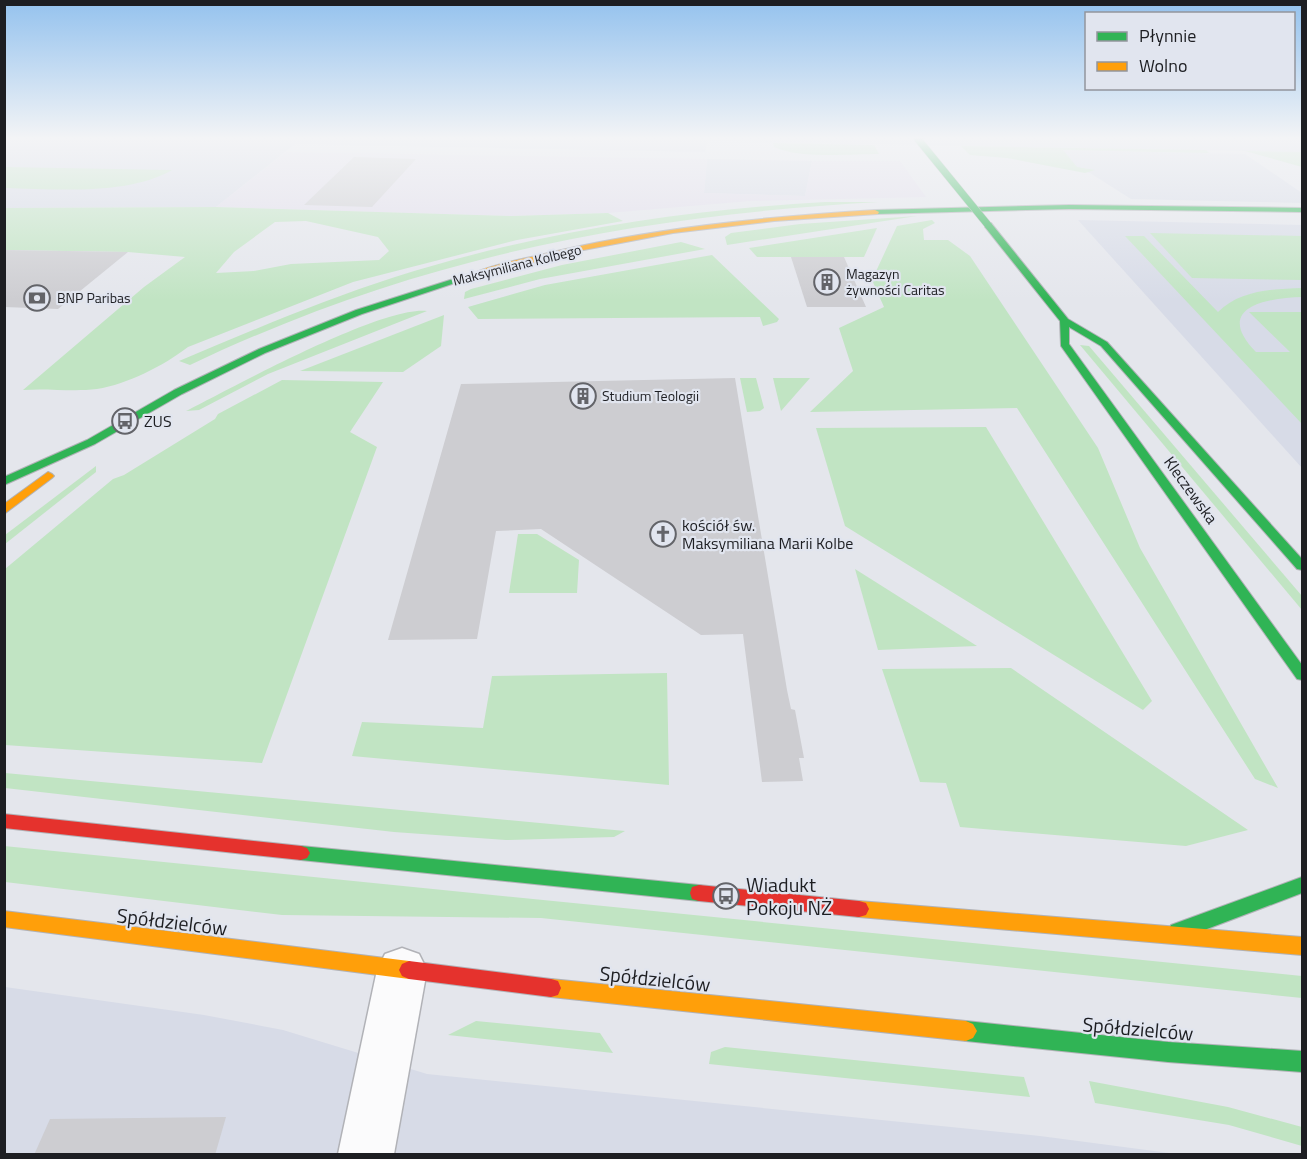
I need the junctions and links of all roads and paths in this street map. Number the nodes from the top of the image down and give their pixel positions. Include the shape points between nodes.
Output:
1 (961, 192) edge
2 (1302, 210) edge
3 (1065, 321) junction
4 (89, 443) junction
5 (4, 482) edge
6 (4, 510) edge
7 (1302, 566) edge
8 (1302, 675) edge
9 (4, 821) edge
10 (1302, 885) edge
11 (4, 919) edge
12 (1158, 936) junction
13 (1302, 946) edge
14 (402, 970) junction
15 (1168, 1052) junction
16 (1302, 1062) edge
17 (1278, 1074) dead end
18 (366, 1155) edge

1 - 3 street, Kleczewska, bridge
2 - 4 street, Maksymiliana Kolbego via 977,207 858,211 717,225 595,245 488,270 388,301 282,343 189,386
3 - 7 street, Kleczewska via 1104,344
3 - 8 street, Kleczewska via 1064,344
4 - 5 street, Maksymiliana Kolbego
4 - 6 street, Maksymiliana Kolbego
9 - 12 street via 201,844
10 - 12 street via 1207,922
11 - 14 street, Spółdzielców
12 - 13 street
14 - 15 street, Spółdzielców
14 - 18 street
15 - 16 street, Spółdzielców
15 - 17 street

